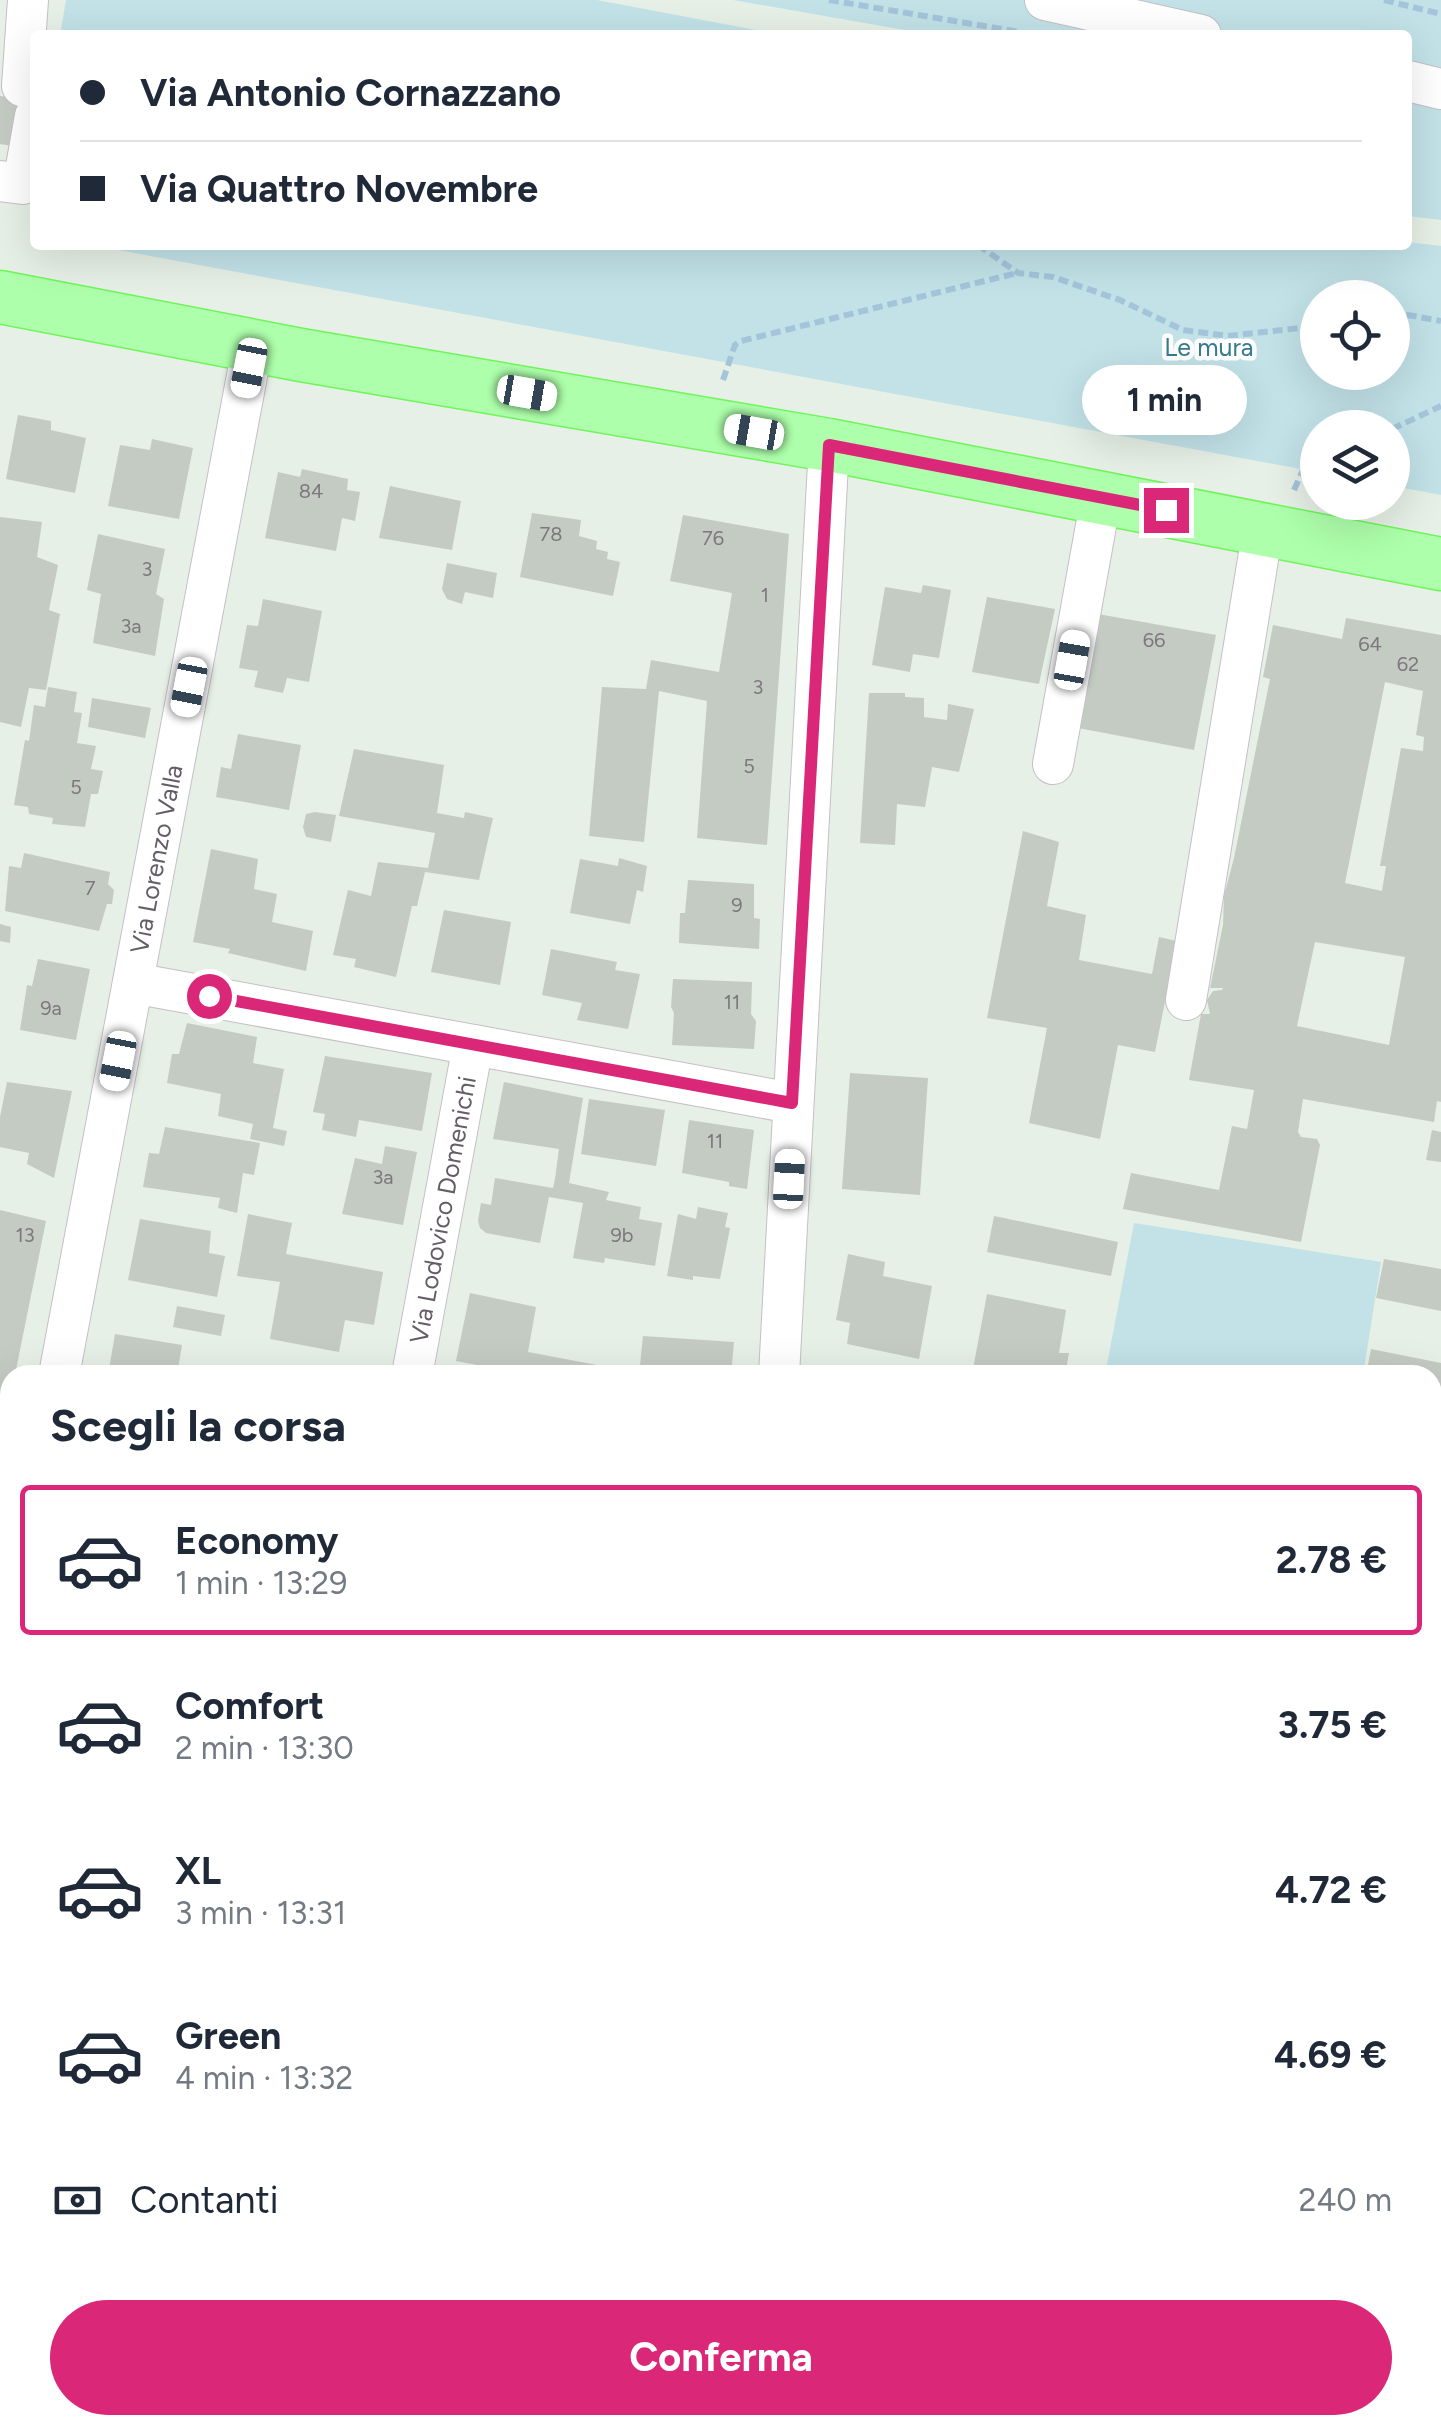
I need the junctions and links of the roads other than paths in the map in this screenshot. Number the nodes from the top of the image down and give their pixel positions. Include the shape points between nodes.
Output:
1 (28, 0) edge
2 (1046, 0) edge
3 (1179, 30) edge
4 (1412, 82) edge
5 (1441, 89) edge
6 (23, 93) edge
7 (0, 180) edge
8 (0, 297) edge
9 (254, 344) junction
10 (829, 445) junction
11 (1101, 498) junction
12 (1278, 512) junction
13 (1441, 564) edge
14 (1053, 764) dead end
15 (133, 983) junction
16 (1186, 1000) dead end
17 (474, 1045) junction
18 (792, 1103) junction
19 (61, 1365) edge
20 (414, 1365) edge
21 (790, 1365) edge

1 - 6 street
2 - 3 street
4 - 5 street
6 - 7 street via 22,184
8 - 9 main road
9 - 10 main road
9 - 15 street, Via Lorenzo Valla
10 - 11 main road
10 - 18 street
11 - 12 main road
11 - 14 street
12 - 13 main road
12 - 16 street
15 - 17 street
15 - 19 street, Via Lorenzo Valla
17 - 18 street
17 - 20 street, Via Lodovico Domenichi
18 - 21 street

